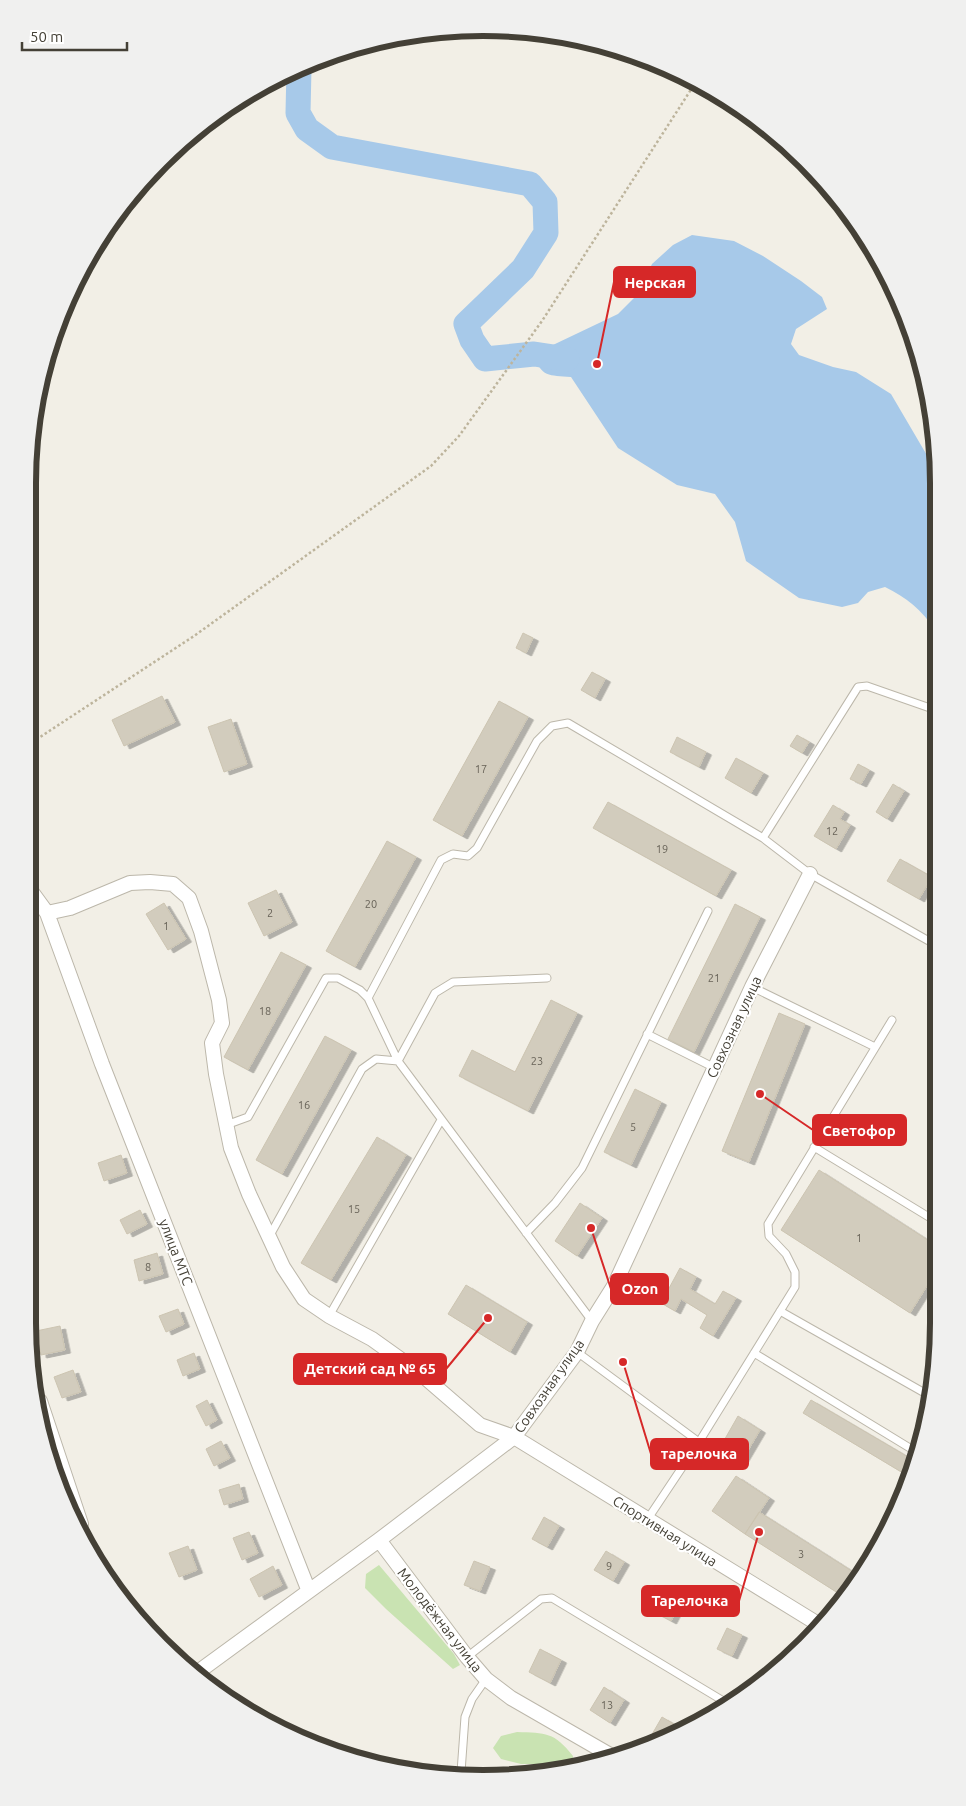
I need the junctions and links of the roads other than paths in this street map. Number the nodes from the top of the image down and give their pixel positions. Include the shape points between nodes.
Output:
1 (930, 708) dead end
2 (763, 838) junction
3 (810, 874) junction
4 (36, 899) edge
5 (708, 911) dead end
6 (47, 913) junction
7 (930, 942) edge
8 (547, 978) dead end
9 (752, 987) junction
10 (368, 998) junction
11 (892, 1020) dead end
12 (647, 1034) junction
13 (876, 1047) junction
14 (398, 1061) junction
15 (715, 1068) junction
16 (441, 1120) junction
17 (226, 1125) junction
18 (814, 1147) junction
19 (930, 1218) edge
20 (526, 1233) junction
21 (269, 1237) junction
22 (780, 1312) junction
23 (329, 1316) junction
24 (592, 1321) junction
25 (577, 1352) junction
26 (754, 1353) junction
27 (924, 1393) edge
28 (48, 1426) edge
29 (514, 1438) junction
30 (699, 1442) junction
31 (912, 1449) edge
32 (74, 1503) edge
33 (647, 1520) junction
34 (378, 1540) junction
35 (308, 1589) junction
36 (815, 1622) edge
37 (467, 1657) junction
38 (201, 1669) edge
39 (486, 1679) junction
40 (722, 1700) edge
41 (606, 1753) edge
42 (461, 1769) edge

1 - 2 lane via 867,686 858,687
2 - 3 lane
2 - 10 lane via 568,723 552,726 537,741 477,848 468,856 454,854 440,860
3 - 7 lane
3 - 9 street, Совхозная улица
4 - 6 street, улица МТС
5 - 12 lane
6 - 17 street, Спортивная улица via 70,908 130,883 173,884 189,898 219,1000 222,1023 212,1043
6 - 35 street, улица МТС via 102,1064
8 - 14 lane via 453,982 435,993
9 - 13 lane
9 - 15 street, Совхозная улица
10 - 14 lane
10 - 17 lane via 338,978 326,978 248,1117
11 - 13 lane
12 - 15 lane
12 - 20 lane via 582,1168
13 - 18 lane
14 - 16 lane
14 - 21 lane via 376,1058 362,1069
15 - 24 street, Совхозная улица via 614,1286
16 - 20 lane
16 - 23 lane
17 - 21 street, Спортивная улица via 231,1148
18 - 19 lane
18 - 22 lane via 768,1224 769,1236 786,1254 795,1272 794,1287
20 - 24 lane
21 - 23 street, Спортивная улица via 283,1267 304,1299
22 - 26 lane
22 - 27 lane
23 - 29 street, Спортивная улица via 372,1339 421,1374 480,1425
24 - 25 street, Совхозная улица
25 - 29 street, Совхозная улица
25 - 30 lane
26 - 30 lane
26 - 31 lane
28 - 32 street
29 - 33 street, Спортивная улица
29 - 34 street, Совхозная улица
30 - 33 lane
33 - 36 street, Спортивная улица
34 - 35 street, Совхозная улица
34 - 37 street, Молодёжная улица
35 - 38 street, Совхозная улица
37 - 39 street, Молодёжная улица
37 - 40 lane via 541,1599 552,1598
39 - 41 street, Молодёжная улица via 511,1698
39 - 42 lane via 465,1716

